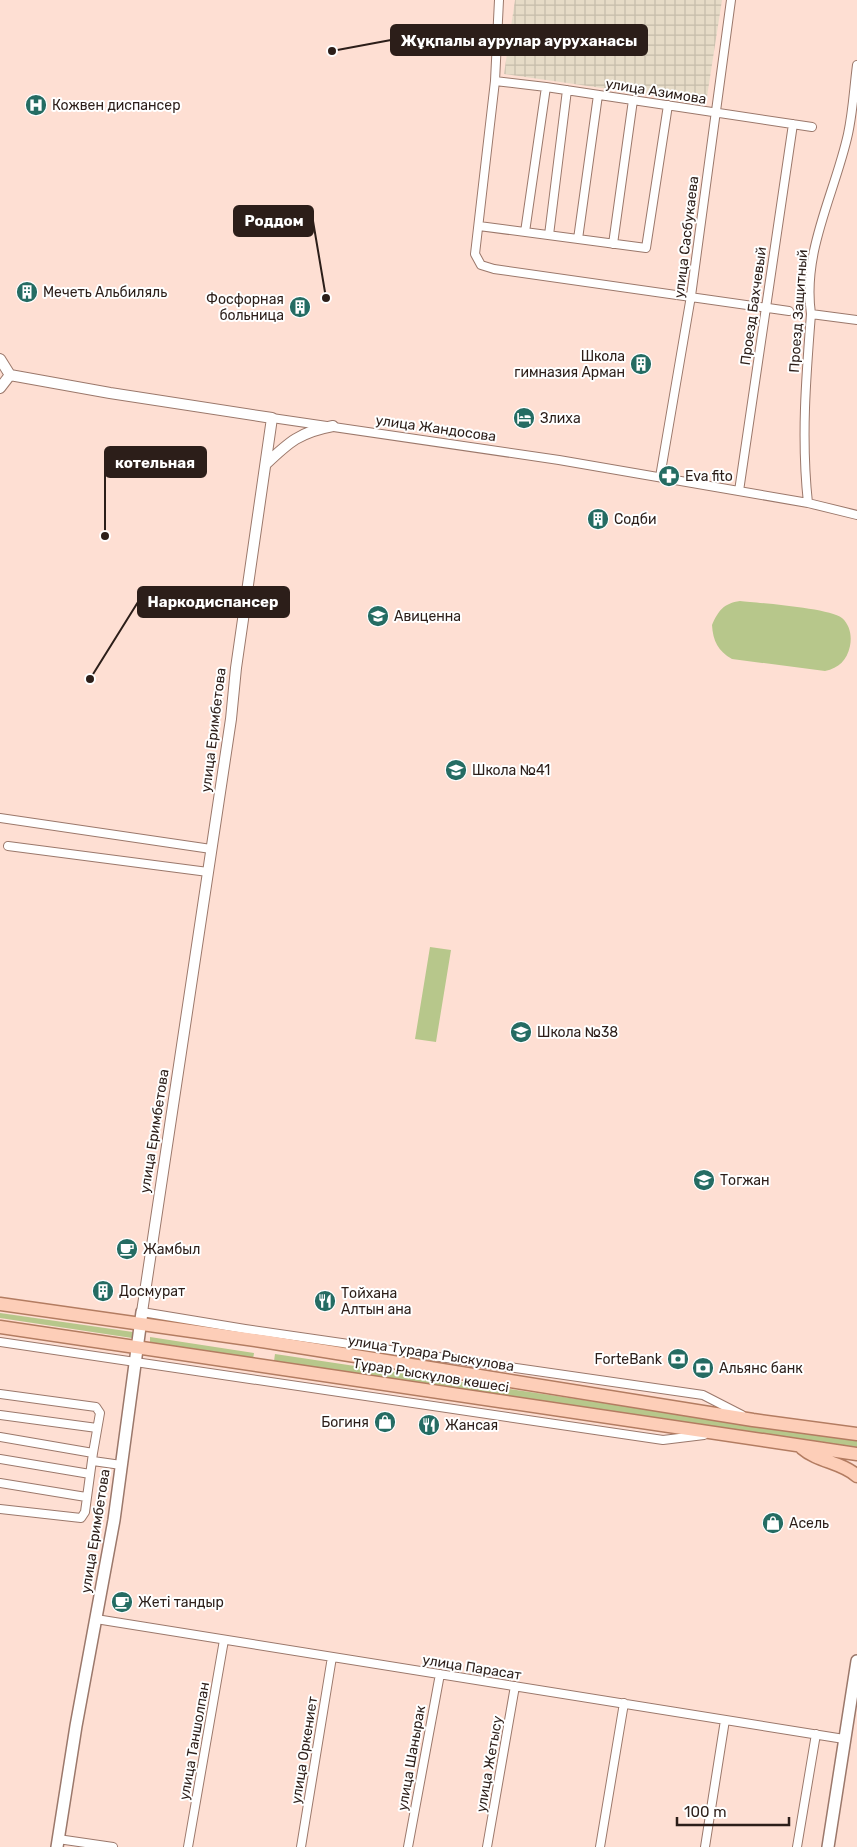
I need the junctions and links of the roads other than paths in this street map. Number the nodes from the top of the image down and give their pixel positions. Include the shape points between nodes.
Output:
1 (499, 0) edge
2 (731, 0) edge
3 (857, 65) edge
4 (495, 81) junction
5 (546, 87) junction
6 (568, 90) junction
7 (598, 95) junction
8 (633, 100) junction
9 (668, 105) junction
10 (714, 112) junction
11 (793, 124) junction
12 (812, 127) dead end
13 (848, 133) junction
14 (857, 135) edge
15 (479, 226) junction
16 (525, 232) junction
17 (549, 235) junction
18 (578, 239) junction
19 (613, 244) junction
20 (691, 296) junction
21 (766, 307) junction
22 (789, 311) dead end
23 (811, 314) junction
24 (857, 320) edge
25 (0, 359) edge
26 (10, 375) junction
27 (0, 388) edge
28 (272, 418) junction
29 (333, 426) junction
30 (266, 464) junction
31 (660, 477) junction
32 (739, 491) junction
33 (808, 503) junction
34 (857, 515) edge
35 (0, 818) edge
36 (8, 846) dead end
37 (212, 849) junction
38 (208, 872) junction
39 (0, 1304) edge
40 (141, 1317) junction
41 (0, 1327) edge
42 (237, 1328) junction
43 (205, 1333) junction
44 (0, 1342) edge
45 (268, 1342) junction
46 (138, 1347) junction
47 (136, 1362) junction
48 (266, 1366) junction
49 (0, 1394) edge
50 (0, 1415) edge
51 (753, 1420) junction
52 (98, 1428) junction
53 (723, 1433) junction
54 (856, 1434) edge
55 (0, 1437) edge
56 (798, 1445) junction
57 (857, 1454) edge
58 (93, 1457) junction
59 (0, 1459) edge
60 (120, 1465) junction
61 (90, 1474) junction
62 (857, 1476) edge
63 (0, 1483) edge
64 (86, 1497) junction
65 (0, 1509) edge
66 (96, 1619) junction
67 (224, 1640) junction
68 (332, 1657) junction
69 (857, 1661) edge
70 (440, 1674) junction
71 (515, 1686) junction
72 (624, 1703) junction
73 (725, 1720) junction
74 (816, 1734) junction
75 (844, 1739) junction
76 (58, 1843) edge
77 (114, 1847) edge
78 (188, 1847) edge
79 (301, 1847) edge
80 (408, 1847) edge
81 (487, 1847) edge
82 (600, 1847) edge
83 (704, 1847) edge
84 (797, 1847) edge
85 (828, 1847) edge

1 - 4 street
2 - 10 street, улица Сасбукаева
3 - 13 street, Проезд Защитный
4 - 5 street, улица Азимова
4 - 15 street
5 - 6 street, улица Азимова
5 - 16 street
6 - 7 street, улица Азимова
6 - 17 street
7 - 8 street, улица Азимова
7 - 18 street
8 - 9 street, улица Азимова
8 - 19 street
9 - 10 street, улица Азимова
9 - 19 street via 646,248
10 - 11 street, улица Азимова
10 - 20 street, улица Сасбукаева
11 - 12 street, улица Азимова
11 - 21 street, Проезд Бахчевый
13 - 14 street
13 - 23 street, Проезд Защитный via 816,240 809,298
15 - 16 street
15 - 20 street via 475,254 481,265 486,267
16 - 17 street
17 - 18 street
18 - 19 street
20 - 21 street
20 - 31 street, улица Сасбукаева
21 - 22 street
21 - 32 street, Проезд Бахчевый
23 - 24 street
23 - 33 street, Проезд Защитный via 804,413
25 - 26 street
26 - 27 street
26 - 28 street, улица Жандосова
28 - 29 street, улица Жандосова
28 - 30 street, улица Еримбетова
29 - 30 street via 296,436
29 - 31 street, улица Жандосова
30 - 37 street, улица Еримбетова
31 - 32 street, улица Жандосова
32 - 33 street, улица Жандосова
33 - 34 street, улица Жандосова
35 - 37 street
36 - 38 street
37 - 38 street, улица Еримбетова
38 - 40 street, улица Еримбетова
39 - 40 main road, улица Турара Рыскулова
40 - 42 street
40 - 43 main road, улица Турара Рыскулова
40 - 46 main road, улица Еримбетова
41 - 46 main road, Тұрар Рыскұлов көшесі
42 - 43 street
42 - 51 street via 703,1395
43 - 45 main road, улица Турара Рыскулова
44 - 47 street
45 - 48 main road
45 - 51 main road, улица Турара Рыскулова
46 - 47 main road, улица Еримбетова
46 - 48 main road, Тұрар Рыскұлов көшесі
47 - 53 street via 663,1440
47 - 60 main road, улица Еримбетова
48 - 53 main road, Тұрар Рыскұлов көшесі
49 - 52 street via 96,1407 100,1413
50 - 52 street
51 - 54 main road, улица Турара Рыскулова
52 - 58 street
53 - 56 main road, Тұрар Рыскұлов көшесі
55 - 58 street
56 - 57 main road, Тұрар Рыскұлов көшесі
56 - 62 main road via 809,1454
58 - 60 street
58 - 61 street
59 - 61 street
60 - 66 main road, улица Еримбетова via 114,1520
61 - 64 street
63 - 64 street
64 - 65 street via 85,1512 81,1518
66 - 67 street, улица Парасат
66 - 76 main road, улица Еримбетова
67 - 68 street, улица Парасат
67 - 78 street, улица Таншолпан
68 - 70 street, улица Парасат
68 - 79 street, улица Оркениет
69 - 75 main road
70 - 71 street, улица Парасат
70 - 80 street, улица Шанырак
71 - 72 street, улица Парасат
71 - 81 street, улица Жетысу
72 - 73 street, улица Парасат
72 - 82 street
73 - 74 street, улица Парасат
73 - 83 street
74 - 75 street, улица Парасат
74 - 84 street
75 - 85 main road
76 - 77 street

